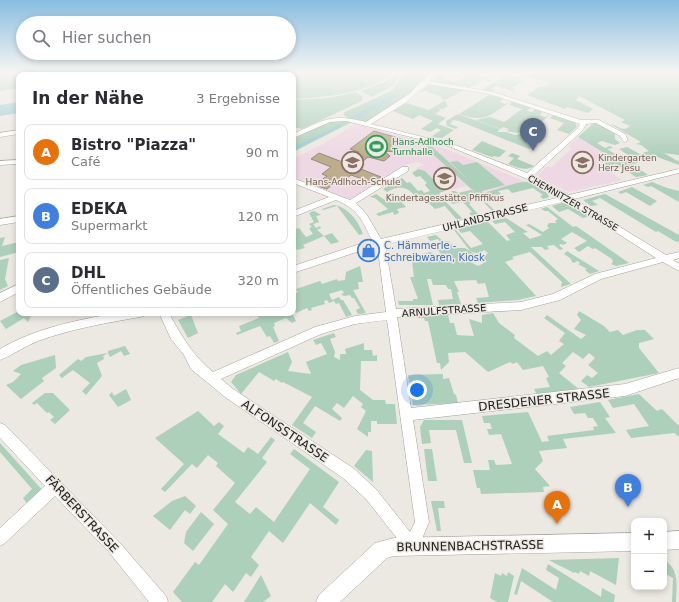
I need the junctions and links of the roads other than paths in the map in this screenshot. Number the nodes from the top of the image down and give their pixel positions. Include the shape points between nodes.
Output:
1 (405, 101) edge
2 (516, 101) edge
3 (581, 122) junction
4 (368, 123) junction
5 (16, 132) edge
6 (296, 133) edge
7 (0, 135) edge
8 (625, 140) dead end
9 (16, 162) edge
10 (0, 163) edge
11 (405, 169) dead end
12 (679, 171) edge
13 (528, 176) junction
14 (296, 181) edge
15 (566, 197) junction
16 (334, 198) junction
17 (351, 204) junction
18 (296, 213) edge
19 (16, 219) edge
20 (0, 222) edge
21 (378, 242) junction
22 (679, 255) edge
23 (665, 257) junction
24 (679, 268) edge
25 (296, 269) edge
26 (16, 290) edge
27 (0, 298) edge
28 (393, 314) junction
29 (124, 316) edge
30 (165, 316) edge
31 (0, 355) edge
32 (679, 373) edge
33 (213, 379) junction
34 (407, 415) junction
35 (0, 429) edge
36 (56, 486) junction
37 (0, 538) edge
38 (631, 542) edge
39 (412, 546) junction
40 (160, 602) edge
41 (326, 602) edge

1 - 4 street
2 - 3 street
3 - 8 street via 598,120 623,135
3 - 13 street via 581,129
4 - 6 street, CHEMNITZER STRASSE via 332,119
4 - 13 street, CHEMNITZER STRASSE via 453,146
5 - 7 street
9 - 10 street
11 - 17 street
12 - 15 street, UHLANDSTRASSE
13 - 15 street, CHEMNITZER STRASSE
14 - 16 street
15 - 21 street, UHLANDSTRASSE
15 - 23 street, CHEMNITZER STRASSE
16 - 17 street
16 - 18 street
17 - 21 street via 364,217
19 - 20 street
21 - 25 street, UHLANDSTRASSE
21 - 28 street via 382,250
22 - 23 street, ARNULFSTRASSE
23 - 24 street, CHEMNITZER STRASSE
23 - 28 street, ARNULFSTRASSE via 598,276 556,297 521,306
26 - 27 street
28 - 33 street, ARNULFSTRASSE via 319,330 221,373
28 - 34 street
29 - 31 street via 75,325 15,345
30 - 33 street, ALFONSSTRASSE via 175,336 195,365
32 - 34 street, DRESDENER STRASSE via 625,390
33 - 39 street, ALFONSSTRASSE via 229,393 348,473 371,494
34 - 39 street via 422,522
35 - 36 street, FÄRBERSTRASSE
36 - 37 street
36 - 40 street, FÄRBERSTRASSE via 114,547
38 - 39 street, BRUNNENBACHSTRASSE
39 - 41 street, BRUNNENBACHSTRASSE via 382,550

